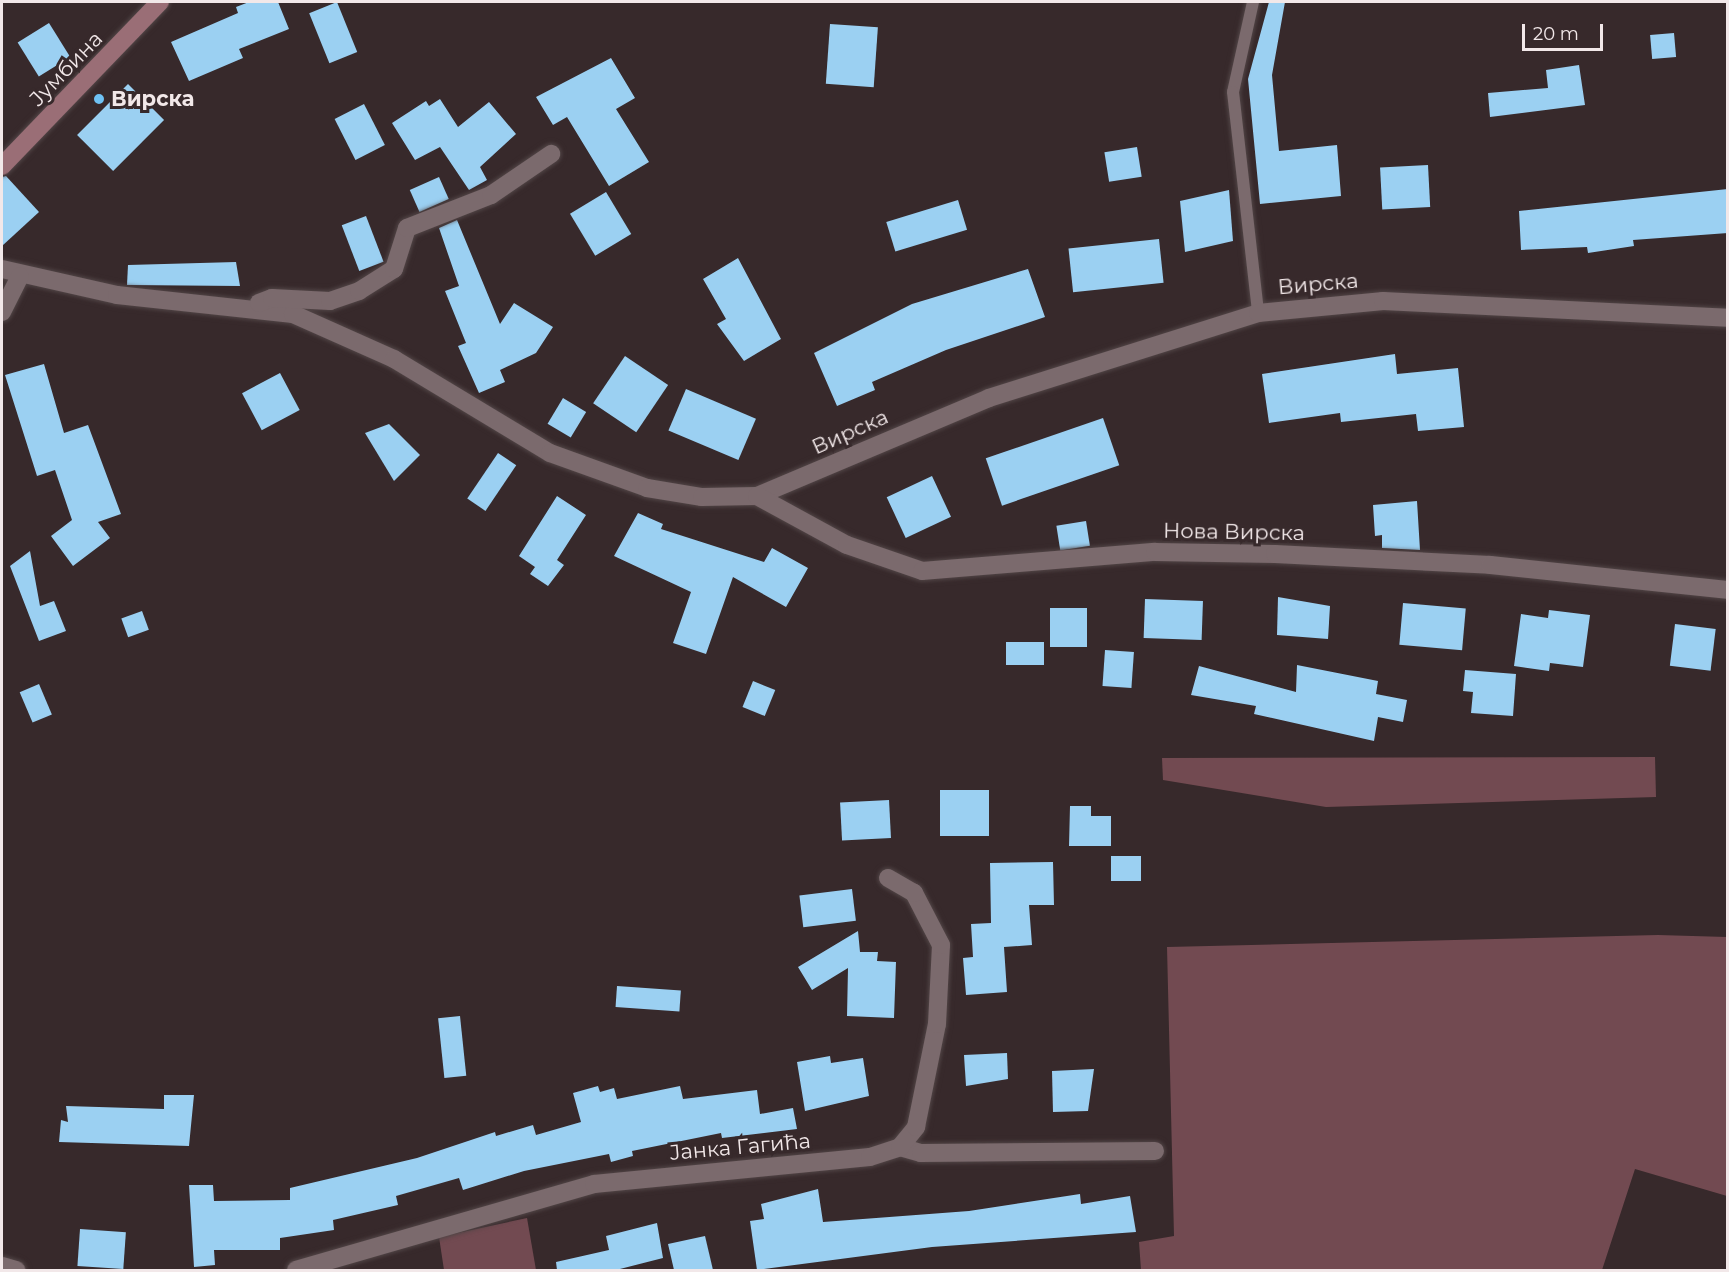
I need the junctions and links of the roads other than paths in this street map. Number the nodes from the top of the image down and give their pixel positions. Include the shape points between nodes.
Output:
1 (160, 2) edge
2 (1253, 2) edge
3 (551, 154) dead end
4 (2, 166) edge
5 (2, 269) edge
6 (20, 276) junction
7 (255, 306) junction
8 (2, 312) edge
9 (1258, 313) junction
10 (1728, 318) edge
11 (757, 496) junction
12 (1728, 590) edge
13 (888, 878) dead end
14 (900, 1147) junction
15 (1155, 1151) dead end
16 (2, 1266) edge
17 (16, 1270) edge
18 (296, 1270) edge

1 - 4 street, Јумбина
2 - 9 lane via 1233,92
3 - 7 street via 491,195 407,228 394,269 359,291 330,301 272,298
5 - 6 street, Вирска
6 - 7 street, Вирска via 117,295
6 - 8 street
7 - 11 street, Вирска via 335,329 550,453 599,472 691,495
9 - 10 street, Вирска via 1383,301
9 - 11 street, Вирска via 989,398
11 - 12 street, Нова Вирска via 847,545 922,571 1155,552 1275,554 1490,566
13 - 14 street via 914,893 941,945 937,1024 916,1127
14 - 15 street via 921,1153
14 - 18 street, Јанка Гагића via 870,1157 594,1184
16 - 17 street

